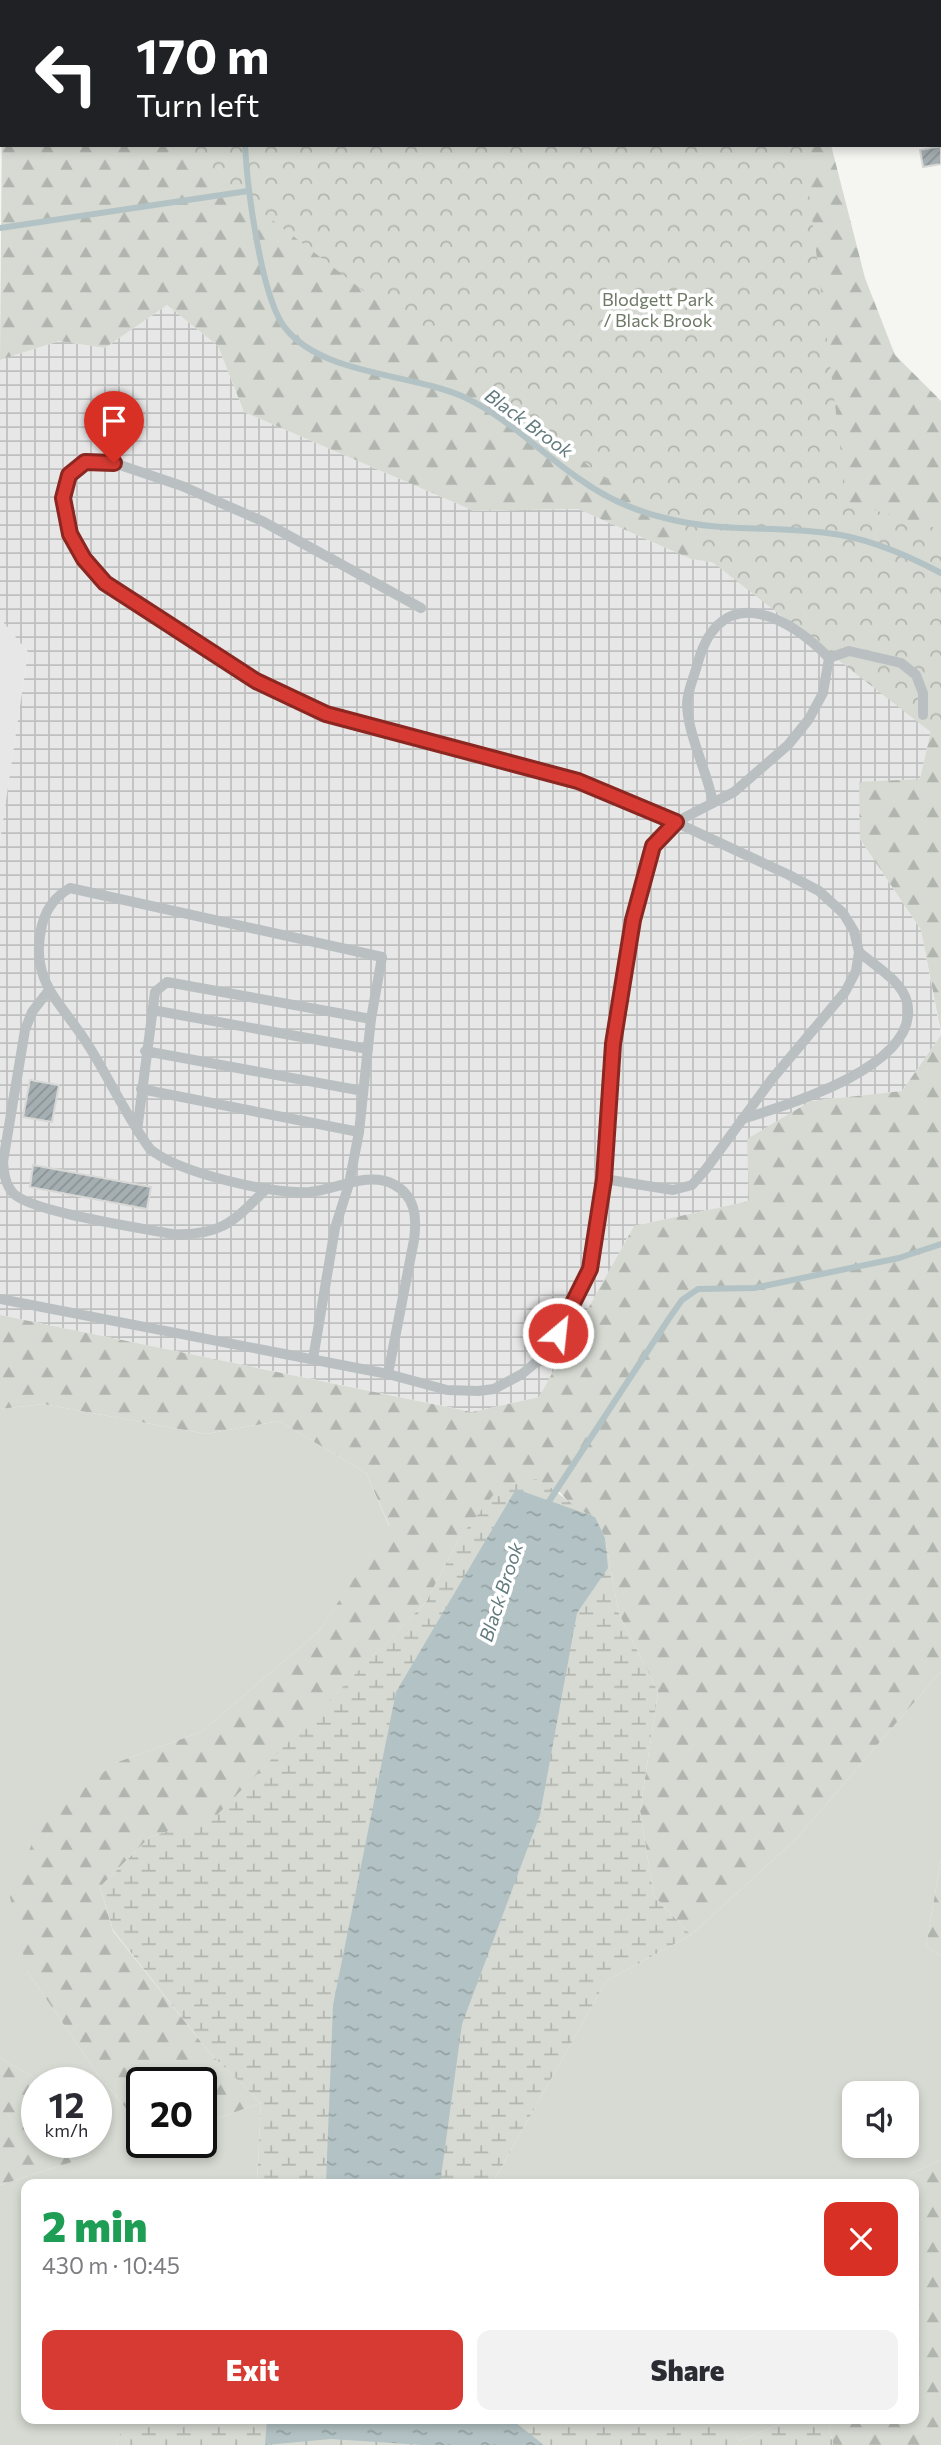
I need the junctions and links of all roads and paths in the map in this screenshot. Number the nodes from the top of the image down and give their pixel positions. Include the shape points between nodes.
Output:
1 (421, 608) dead end
2 (829, 658) junction
3 (923, 715) dead end
4 (713, 803) junction
5 (676, 822) junction
6 (859, 952) junction
7 (49, 990) junction
8 (152, 1010) junction
9 (371, 1019) junction
10 (368, 1049) junction
11 (145, 1051) junction
12 (141, 1089) junction
13 (363, 1091) junction
14 (742, 1119) junction
15 (136, 1131) junction
16 (359, 1132) junction
17 (604, 1179) junction
18 (349, 1184) junction
19 (267, 1188) junction
20 (0, 1298) edge
21 (313, 1359) junction
22 (388, 1374) junction

1 - 5 lane via 262,521 181,486 114,463 85,462 69,475 63,498 70,534 105,583 256,681 326,714 578,781
2 - 3 lane via 849,651 901,663 916,675 923,693
2 - 4 lane via 823,693 809,719 763,769
2 - 4 lane via 808,636 774,617 745,611 725,619 708,636 687,701
4 - 5 lane
5 - 6 lane via 820,891 843,913
5 - 17 lane via 653,846 633,920 613,1044
6 - 14 lane via 845,992
6 - 14 lane via 903,995 907,1017 890,1048 847,1081
7 - 9 lane via 37,956 44,915 59,894 70,888 382,957
7 - 15 lane via 87,1042
7 - 19 lane via 25,1030 3,1162 4,1177 13,1193 42,1207 191,1235 212,1233 228,1225
8 - 9 lane via 155,992 167,982
8 - 10 lane
8 - 11 lane
9 - 10 lane
10 - 13 lane
11 - 12 lane
11 - 13 lane
12 - 15 lane
12 - 16 lane
13 - 16 lane
14 - 17 lane via 691,1185 673,1190
15 - 19 lane via 164,1161
16 - 18 lane
17 - 22 lane via 590,1269 546,1354 494,1389 447,1390
18 - 19 lane via 310,1192
18 - 21 lane via 335,1228
18 - 22 lane via 374,1179 393,1184 410,1199 417,1218
20 - 21 lane
21 - 22 lane

